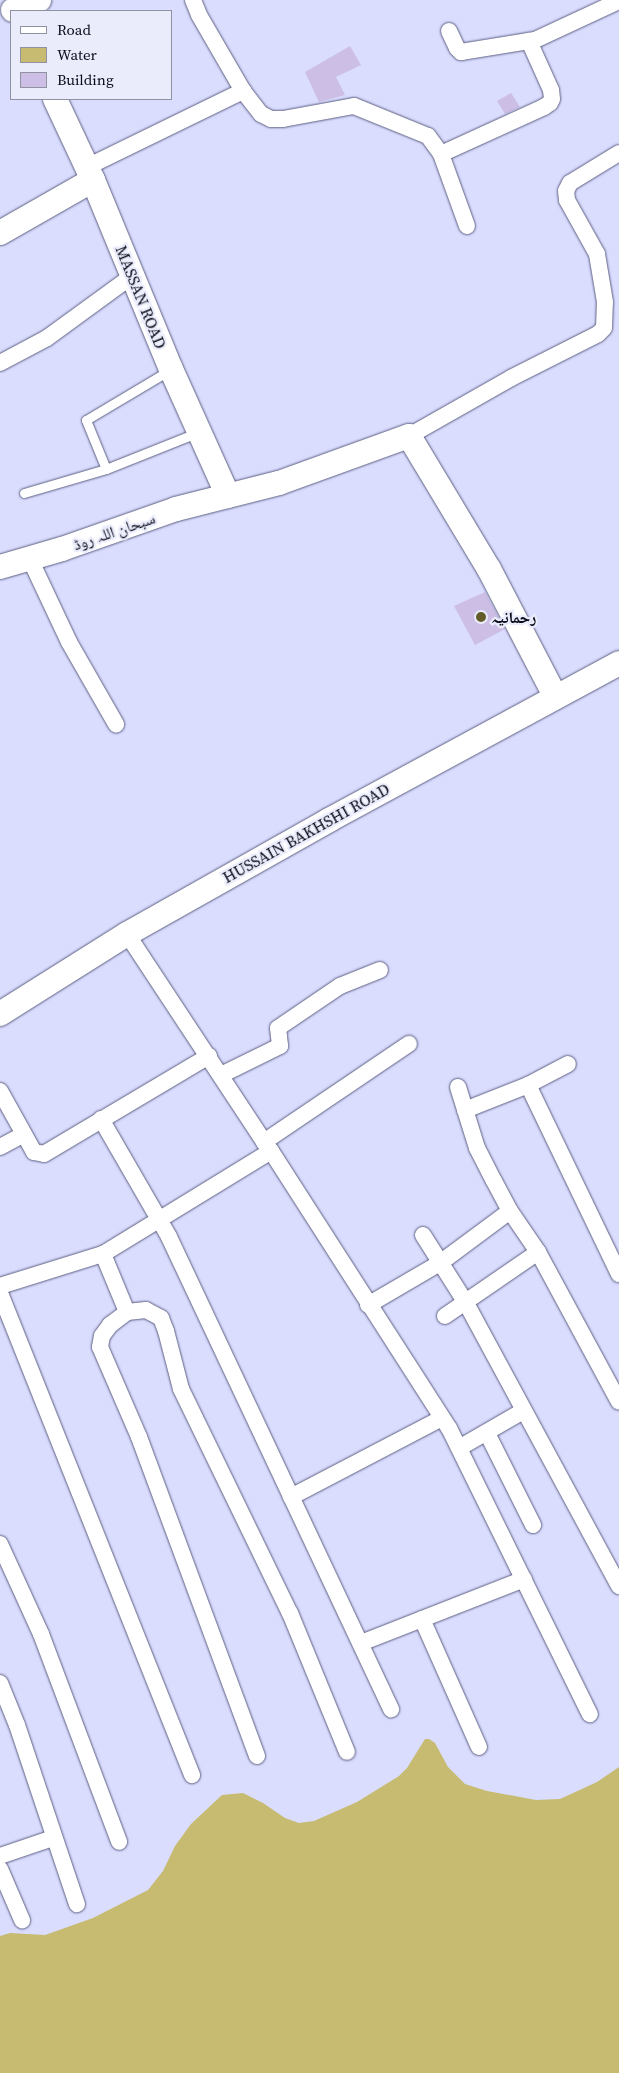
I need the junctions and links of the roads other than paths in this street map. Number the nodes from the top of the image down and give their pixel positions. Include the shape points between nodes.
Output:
1 (40, 0) edge
2 (193, 0) edge
3 (619, 1) edge
4 (10, 9) edge
5 (449, 31) dead end
6 (529, 41) junction
7 (242, 91) junction
8 (55, 100) edge
9 (619, 153) edge
10 (441, 154) junction
11 (90, 174) junction
12 (466, 226) dead end
13 (0, 233) edge
14 (132, 276) junction
15 (0, 364) edge
16 (171, 369) junction
17 (199, 432) junction
18 (409, 436) junction
19 (106, 469) junction
20 (24, 493) dead end
21 (228, 496) junction
22 (30, 559) junction
23 (0, 567) edge
24 (619, 663) edge
25 (555, 696) junction
26 (116, 724) dead end
27 (127, 934) junction
28 (380, 970) dead end
29 (0, 1014) edge
30 (409, 1044) dead end
31 (209, 1056) junction
32 (568, 1064) dead end
33 (221, 1075) junction
34 (528, 1085) junction
35 (458, 1087) dead end
36 (1, 1095) edge
37 (465, 1110) junction
38 (101, 1119) junction
39 (23, 1135) junction
40 (0, 1147) edge
41 (268, 1147) junction
42 (510, 1211) junction
43 (159, 1220) junction
44 (423, 1236) dead end
45 (538, 1252) junction
46 (104, 1254) junction
47 (440, 1263) junction
48 (619, 1274) edge
49 (0, 1286) edge
50 (0, 1293) edge
51 (466, 1303) junction
52 (368, 1305) junction
53 (127, 1312) junction
54 (445, 1316) dead end
55 (619, 1402) edge
56 (523, 1411) junction
57 (442, 1418) junction
58 (487, 1433) junction
59 (459, 1448) junction
60 (292, 1497) junction
61 (533, 1525) dead end
62 (0, 1544) edge
63 (524, 1579) junction
64 (619, 1586) edge
65 (422, 1619) junction
66 (361, 1643) junction
67 (0, 1683) edge
68 (391, 1709) dead end
69 (590, 1714) dead end
70 (480, 1747) dead end
71 (347, 1752) dead end
72 (257, 1756) dead end
73 (192, 1775) dead end
74 (53, 1838) junction
75 (118, 1842) dead end
76 (0, 1856) edge
77 (0, 1869) edge
78 (3, 1886) edge
79 (77, 1904) dead end
80 (22, 1920) dead end

1 - 4 street
2 - 7 street
3 - 6 street
5 - 6 street via 461,52
6 - 10 street via 551,90 550,103
7 - 10 street via 260,114 272,119 354,106 428,136
7 - 11 street
8 - 11 street, MASSAN ROAD
9 - 18 street via 570,183 566,191 567,200 597,254 605,302 604,328
10 - 12 street
11 - 13 street
11 - 14 street, MASSAN ROAD
14 - 15 street via 47,338
14 - 16 street, MASSAN ROAD
16 - 17 street, MASSAN ROAD
16 - 19 lane via 86,420
17 - 19 lane
17 - 21 street, MASSAN ROAD
18 - 21 street, سبحان اللہ روڈ via 278,483
18 - 25 street via 489,569
19 - 20 lane
21 - 22 street, سبحان اللہ روڈ via 176,509
22 - 23 street, سبحان اللہ روڈ
22 - 26 street via 68,642
24 - 25 street, HUSSAIN BAKHSHI ROAD
25 - 27 street, HUSSAIN BAKHSHI ROAD
27 - 29 street, HUSSAIN BAKHSHI ROAD
27 - 31 street
28 - 33 street via 340,986 278,1028 280,1046
30 - 41 street
31 - 33 street
31 - 38 street
32 - 34 street
33 - 41 street
34 - 37 street
34 - 48 street
35 - 37 street
36 - 39 street
37 - 42 street via 477,1148
38 - 39 street via 44,1154 34,1152
38 - 43 street
39 - 40 street
41 - 43 street
41 - 52 street
42 - 45 street
42 - 47 street
43 - 46 street
43 - 60 street
44 - 47 street
45 - 51 street
45 - 55 street
46 - 49 street
46 - 53 street
47 - 51 street
47 - 52 street
50 - 73 street
51 - 54 street
51 - 56 street
52 - 57 street
53 - 71 street via 146,1310 161,1318 182,1389 290,1613
53 - 72 street via 110,1325 102,1336 100,1347 139,1437
56 - 58 street
56 - 64 street
57 - 59 street
57 - 60 street
58 - 59 street
58 - 61 street
59 - 63 street
60 - 66 street
62 - 75 street via 41,1634
63 - 65 street
63 - 69 street
65 - 66 street
65 - 70 street
66 - 68 street
67 - 74 street via 18,1725
74 - 76 street
74 - 79 street
77 - 78 street
78 - 80 street

